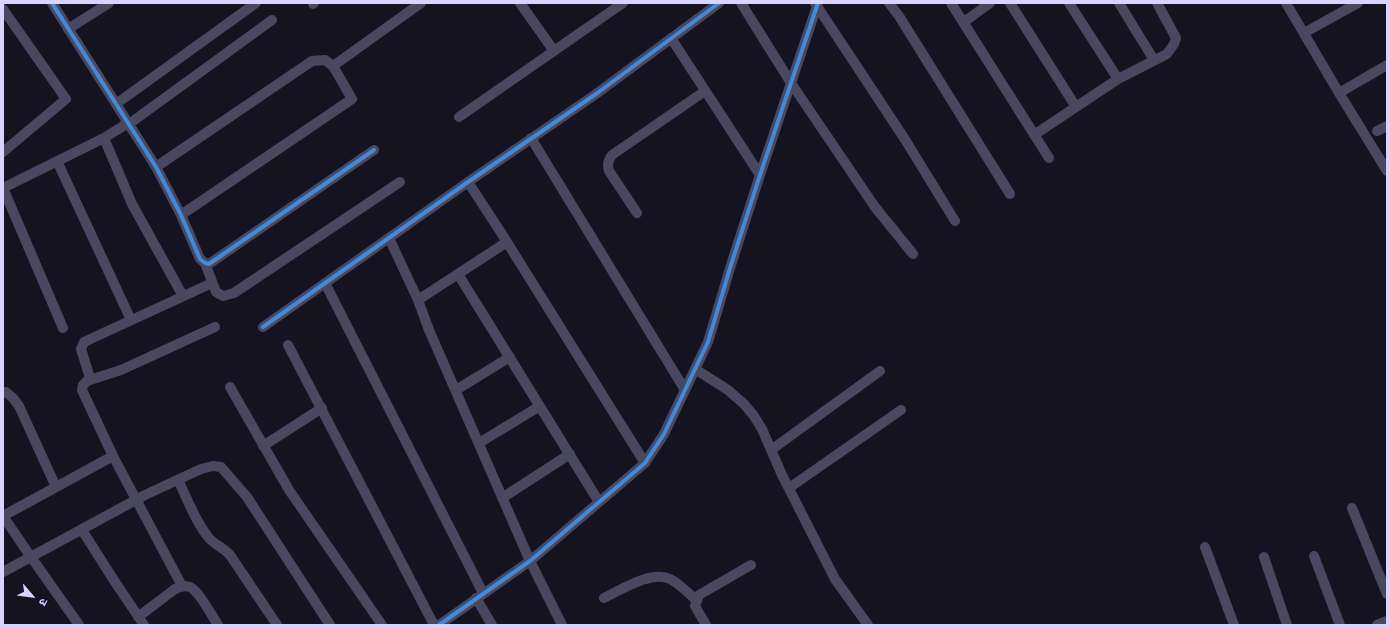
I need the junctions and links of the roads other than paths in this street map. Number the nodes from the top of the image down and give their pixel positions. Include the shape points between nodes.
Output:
1 (52, 3) edge
2 (109, 3) edge
3 (256, 3) edge
4 (421, 3) edge
5 (520, 3) edge
6 (623, 3) edge
7 (719, 3) edge
8 (741, 3) edge
9 (889, 3) edge
10 (951, 3) edge
11 (990, 3) edge
12 (1010, 3) edge
13 (1069, 3) edge
14 (1119, 3) edge
15 (1157, 3) edge
16 (1286, 3) edge
17 (1358, 3) edge
18 (816, 4) edge
19 (3, 9) edge
20 (272, 20) dead end
21 (964, 22) junction
22 (68, 29) junction
23 (1304, 33) junction
24 (671, 38) junction
25 (554, 51) junction
26 (1154, 60) junction
27 (1387, 65) edge
28 (333, 66) junction
29 (1118, 79) junction
30 (791, 83) junction
31 (705, 91) junction
32 (1339, 93) junction
33 (116, 104) junction
34 (1076, 107) junction
35 (459, 117) dead end
36 (128, 123) junction
37 (1387, 126) edge
38 (1377, 131) dead end
39 (1034, 135) junction
40 (104, 138) junction
41 (531, 138) junction
42 (374, 150) dead end
43 (3, 152) edge
44 (1049, 158) dead end
45 (57, 161) junction
46 (156, 168) junction
47 (1387, 172) edge
48 (760, 175) junction
49 (400, 182) dead end
50 (468, 182) junction
51 (3, 188) edge
52 (1010, 194) dead end
53 (637, 213) dead end
54 (181, 215) junction
55 (955, 221) dead end
56 (388, 238) junction
57 (507, 242) junction
58 (913, 254) dead end
59 (205, 263) junction
60 (458, 274) junction
61 (212, 283) junction
62 (325, 283) junction
63 (183, 296) junction
64 (418, 300) junction
65 (131, 320) junction
66 (216, 327) dead end
67 (263, 327) dead end
68 (63, 328) dead end
69 (288, 344) dead end
70 (510, 357) junction
71 (695, 369) junction
72 (880, 371) dead end
73 (90, 380) junction
74 (230, 387) dead end
75 (456, 390) junction
76 (685, 390) junction
77 (3, 393) edge
78 (540, 406) junction
79 (322, 408) junction
80 (901, 410) dead end
81 (479, 443) junction
82 (263, 446) junction
83 (771, 450) junction
84 (570, 454) junction
85 (113, 456) junction
86 (645, 463) junction
87 (178, 480) junction
88 (56, 487) junction
89 (789, 488) junction
90 (502, 498) junction
91 (137, 500) junction
92 (600, 502) junction
93 (1352, 508) dead end
94 (3, 516) edge
95 (82, 530) junction
96 (1205, 547) dead end
97 (1314, 556) dead end
98 (31, 557) junction
99 (1264, 557) dead end
100 (530, 561) junction
101 (751, 565) dead end
102 (3, 572) edge
103 (182, 586) junction
104 (1387, 594) edge
105 (480, 596) junction
106 (604, 598) dead end
107 (696, 600) junction
108 (141, 621) edge
109 (1387, 621) edge
110 (79, 625) edge
111 (218, 625) edge
112 (277, 625) edge
113 (330, 625) edge
114 (382, 625) edge
115 (434, 625) edge
116 (439, 625) edge
117 (492, 625) edge
118 (562, 625) edge
119 (706, 625) edge
120 (868, 625) edge
121 (1234, 625) edge
122 (1287, 625) edge
123 (1340, 625) edge
124 (1377, 625) edge

1 - 22 street
2 - 22 street
3 - 33 street
4 - 28 street
5 - 25 street
6 - 25 street
7 - 24 street
8 - 30 street
9 - 52 street
10 - 21 street
11 - 21 street
12 - 34 street
13 - 29 street
14 - 26 street
15 - 26 street via 1176,38 1167,54
16 - 23 street
17 - 23 street
18 - 30 street
18 - 55 street
19 - 43 street via 66,99
20 - 36 street
21 - 39 street
22 - 33 street
23 - 32 street
24 - 31 street
24 - 41 street
25 - 35 street
26 - 29 street
27 - 32 street
28 - 46 street via 325,60 312,61
28 - 54 street via 352,99
29 - 34 street
30 - 48 street
30 - 58 street via 875,207
31 - 48 street
31 - 53 street via 609,158 609,171
32 - 47 street
33 - 36 street
34 - 39 street
36 - 40 street
36 - 46 street
37 - 38 street
39 - 44 street
40 - 45 street
40 - 63 street via 132,204
41 - 50 street
41 - 76 street
42 - 59 street via 210,264
45 - 51 street
45 - 65 street
46 - 54 street
48 - 71 street via 708,342
49 - 61 street via 234,293 223,296 216,292
50 - 56 street
50 - 57 street
51 - 68 street
54 - 59 street via 200,259
56 - 62 street
56 - 64 street
57 - 60 street
57 - 86 street
59 - 61 street
60 - 64 street
60 - 70 street
61 - 63 street
62 - 67 street
62 - 105 street
63 - 65 street
64 - 75 street
65 - 73 street via 83,344 81,349
66 - 73 street via 120,370
69 - 79 street
70 - 75 street
70 - 78 street
71 - 76 street
71 - 83 street via 728,390 744,404 762,429
72 - 83 street
73 - 85 street via 83,385 82,390
74 - 82 street
75 - 81 street
76 - 86 street via 664,434
77 - 88 street via 10,395 19,406
78 - 81 street
78 - 84 street
79 - 82 street
79 - 115 street
80 - 89 street
81 - 90 street
82 - 114 street via 289,490
83 - 89 street
84 - 90 street
84 - 92 street
85 - 88 street
85 - 91 street
86 - 92 street
87 - 91 street
87 - 112 street via 202,529 230,555
87 - 113 street via 201,469 221,467 246,497
88 - 94 street
89 - 120 street via 835,579
90 - 100 street
91 - 95 street
91 - 103 street
92 - 100 street
93 - 104 street
94 - 98 street
95 - 98 street
95 - 108 street
96 - 121 street
97 - 123 street
98 - 102 street
98 - 110 street
99 - 122 street
100 - 105 street
100 - 118 street
101 - 107 street via 699,595
103 - 108 street via 175,589
103 - 111 street via 190,587 199,595
105 - 116 street
105 - 117 street
106 - 107 street via 650,576 660,576 670,579
107 - 119 street via 695,606
109 - 124 street

